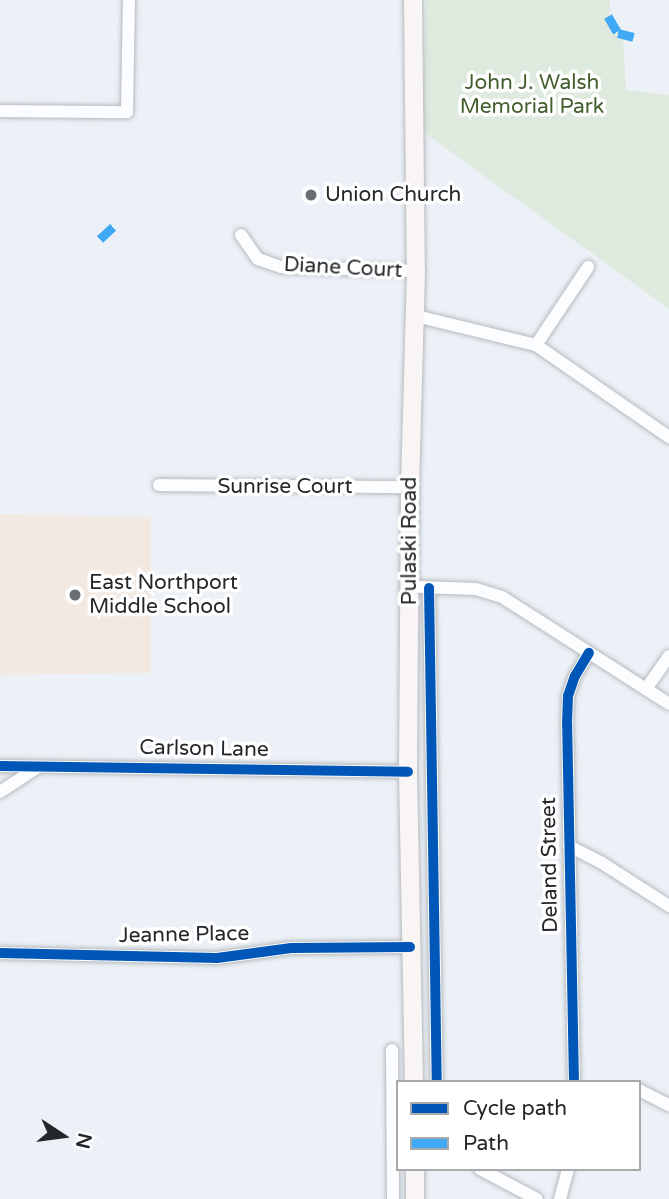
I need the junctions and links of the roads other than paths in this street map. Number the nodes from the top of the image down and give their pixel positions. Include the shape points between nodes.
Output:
1 (129, 0) edge
2 (413, 0) edge
3 (0, 111) edge
4 (241, 235) dead end
5 (588, 267) dead end
6 (416, 271) junction
7 (416, 316) junction
8 (536, 345) junction
9 (669, 437) edge
10 (159, 485) dead end
11 (410, 487) junction
12 (411, 585) junction
13 (429, 588) junction
14 (589, 653) junction
15 (669, 656) edge
16 (646, 689) junction
17 (669, 704) edge
18 (0, 766) edge
19 (39, 767) junction
20 (408, 772) junction
21 (0, 792) edge
22 (569, 846) junction
23 (669, 906) edge
24 (410, 947) junction
25 (0, 953) edge
26 (392, 1050) dead end
27 (414, 1080) edge
28 (437, 1080) edge
29 (574, 1080) edge
30 (641, 1091) edge
31 (669, 1105) edge
32 (415, 1171) edge
33 (484, 1171) edge
34 (567, 1171) edge
35 (393, 1199) edge
36 (415, 1199) edge
37 (537, 1199) edge
38 (559, 1199) edge

1 - 3 street via 127,113
2 - 6 main road, Pulaski Road
4 - 6 street, Diane Court via 258,259 281,267
5 - 8 street
6 - 7 main road, Pulaski Road
7 - 8 street
7 - 11 main road, Pulaski Road
8 - 9 street
10 - 11 street, Sunrise Court
11 - 12 main road, Pulaski Road
12 - 13 street
12 - 20 main road, Pulaski Road
13 - 14 street via 476,589 502,597
13 - 28 street
14 - 16 street
14 - 22 street, Deland Street via 568,696
15 - 16 street
16 - 17 street
18 - 19 street, Carlson Lane
19 - 20 street, Carlson Lane
19 - 21 street
20 - 24 main road, Pulaski Road
22 - 23 street
22 - 29 street, Deland Street
24 - 25 street, Jeanne Place via 291,948 217,958
24 - 27 main road, Pulaski Road
26 - 35 street
30 - 31 street
32 - 36 main road
33 - 37 street
34 - 38 street

